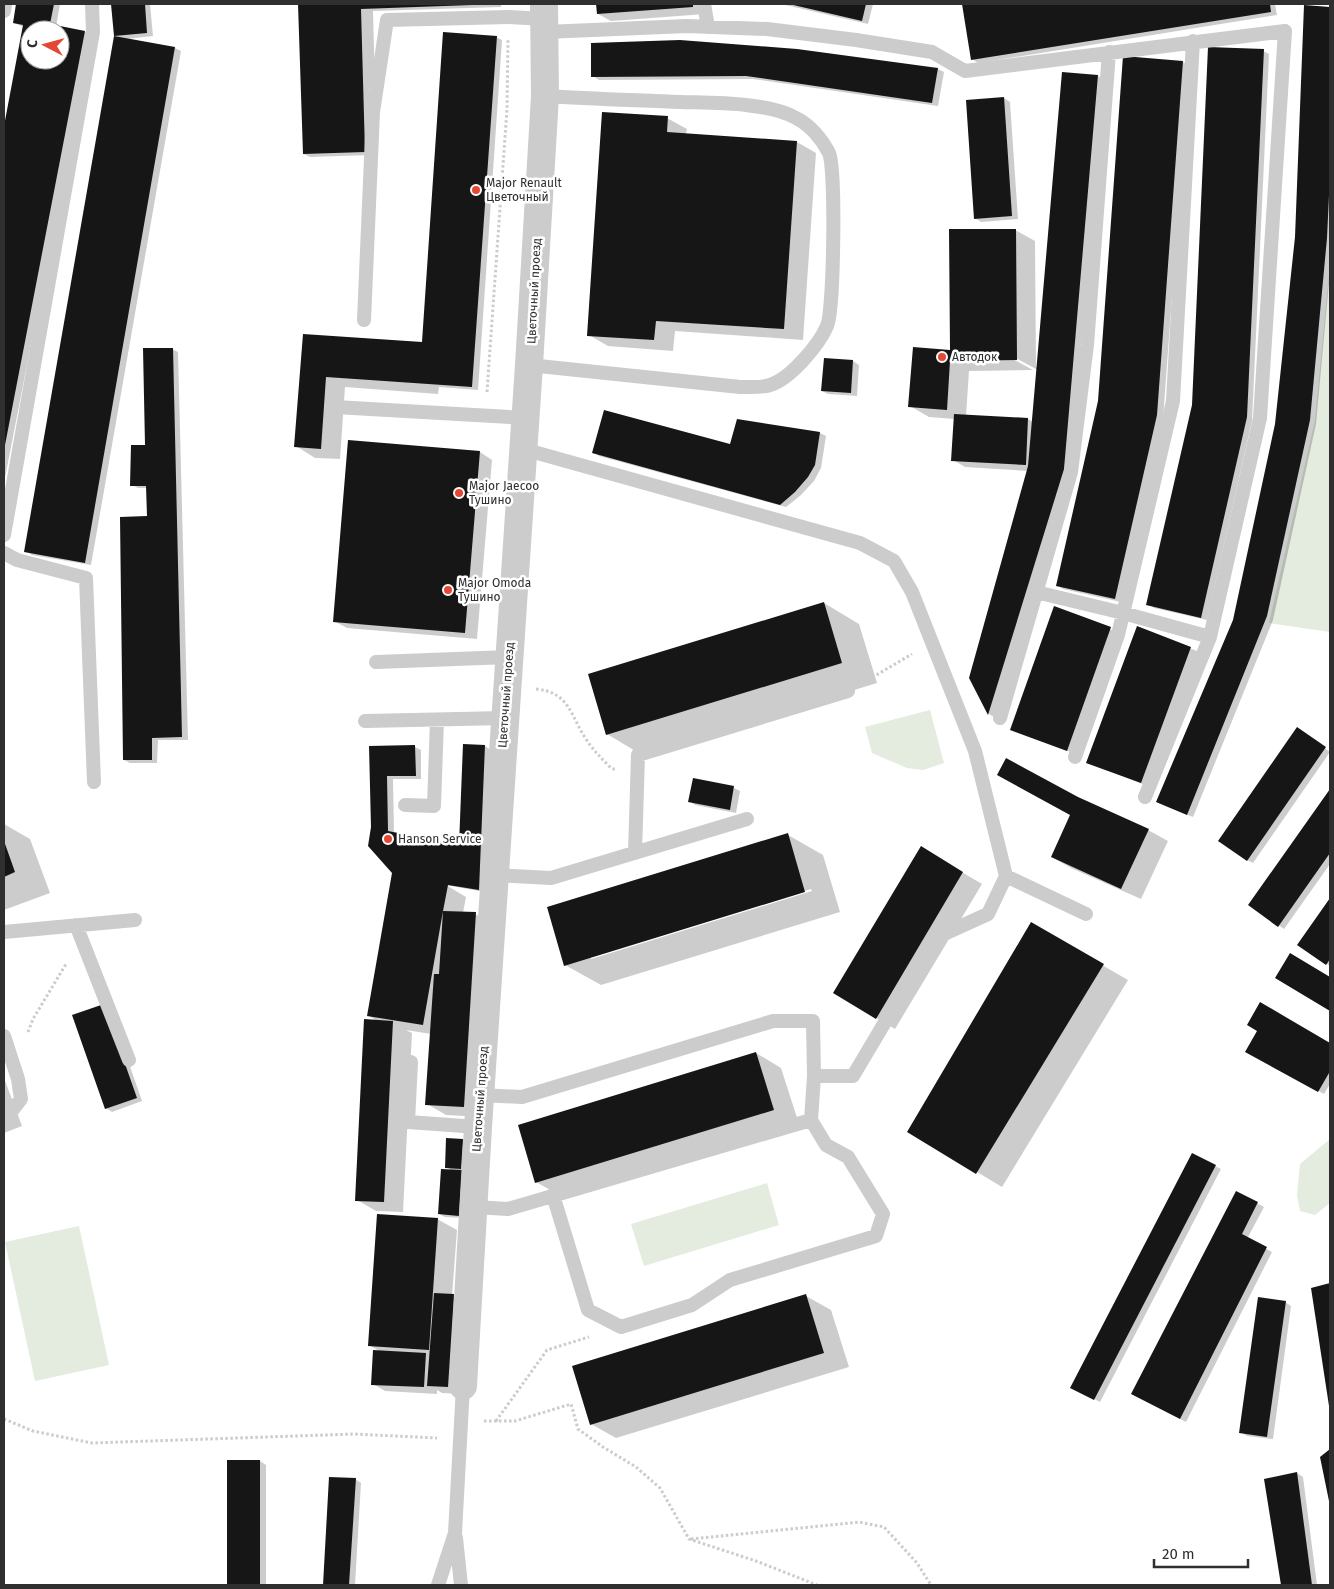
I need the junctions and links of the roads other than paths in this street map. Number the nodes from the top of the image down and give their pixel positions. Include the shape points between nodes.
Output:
1 (5, 4) edge
2 (92, 4) edge
3 (704, 4) edge
4 (4, 11) edge
5 (544, 18) edge
6 (708, 27) junction
7 (1193, 42) junction
8 (1109, 52) junction
9 (545, 96) junction
10 (364, 320) dead end
11 (530, 366) junction
12 (335, 407) dead end
13 (526, 418) junction
14 (523, 449) junction
15 (4, 535) edge
16 (4, 554) edge
17 (1036, 592) junction
18 (1123, 613) junction
19 (1210, 637) junction
20 (509, 657) junction
21 (376, 662) dead end
22 (848, 691) road end
23 (505, 718) junction
24 (1000, 718) dead end
25 (438, 720) junction
26 (365, 721) dead end
27 (1076, 757) dead end
28 (94, 782) dead end
29 (1145, 797) dead end
30 (405, 804) dead end
31 (747, 819) dead end
32 (635, 853) junction
33 (494, 875) junction
34 (1006, 876) junction
35 (1086, 914) dead end
36 (135, 920) dead end
37 (76, 925) junction
38 (4, 932) edge
39 (4, 1036) edge
40 (129, 1060) dead end
41 (412, 1062) dead end
42 (814, 1076) junction
43 (480, 1095) junction
44 (811, 1120) junction
45 (4, 1121) edge
46 (478, 1127) junction
47 (553, 1195) junction
48 (474, 1207) junction
49 (463, 1386) joint
50 (455, 1533) junction
51 (438, 1585) edge
52 (461, 1585) edge

1 - 4 lane
2 - 15 lane via 93,32
3 - 6 lane
5 - 6 lane
5 - 9 street, Цветочный проезд
5 - 10 lane via 387,20 373,112
6 - 8 lane via 766,29 932,52 965,70
7 - 8 lane
7 - 18 lane via 1174,401
7 - 19 lane via 1285,31 1260,418
8 - 17 lane via 1087,345 1071,472
9 - 11 street, Цветочный проезд
9 - 11 lane via 743,105 796,117 816,133 830,154 833,189 831,294 828,325 818,342 796,369 771,385 740,387
11 - 13 street, Цветочный проезд
12 - 13 lane
13 - 14 street, Цветочный проезд
14 - 20 street, Цветочный проезд
14 - 34 lane via 860,543 894,560 912,592 975,751
16 - 28 lane via 86,578
17 - 18 lane
17 - 24 lane
18 - 19 lane
18 - 27 lane
19 - 29 lane
20 - 21 lane
20 - 23 street, Цветочный проезд
22 - 32 lane via 638,755
23 - 25 lane
23 - 33 street, Цветочный проезд
25 - 26 lane
25 - 30 lane via 434,806
31 - 32 lane
32 - 33 lane via 551,878
33 - 43 street, Цветочный проезд
34 - 35 lane
34 - 42 lane via 988,914 935,938 853,1076
36 - 37 lane
37 - 38 lane
37 - 40 lane
39 - 45 lane via 18,1078 20,1099
41 - 46 lane via 408,1122
42 - 43 lane via 813,1021 773,1021 522,1098
42 - 44 lane
43 - 46 street, Цветочный проезд
44 - 47 lane
44 - 47 lane via 826,1145 848,1158 883,1214 876,1236 730,1280 692,1305 621,1327 588,1310
46 - 48 street, Цветочный проезд
47 - 48 lane via 508,1209
48 - 49 street, Цветочный проезд
49 - 50 lane
50 - 51 lane
50 - 52 lane

